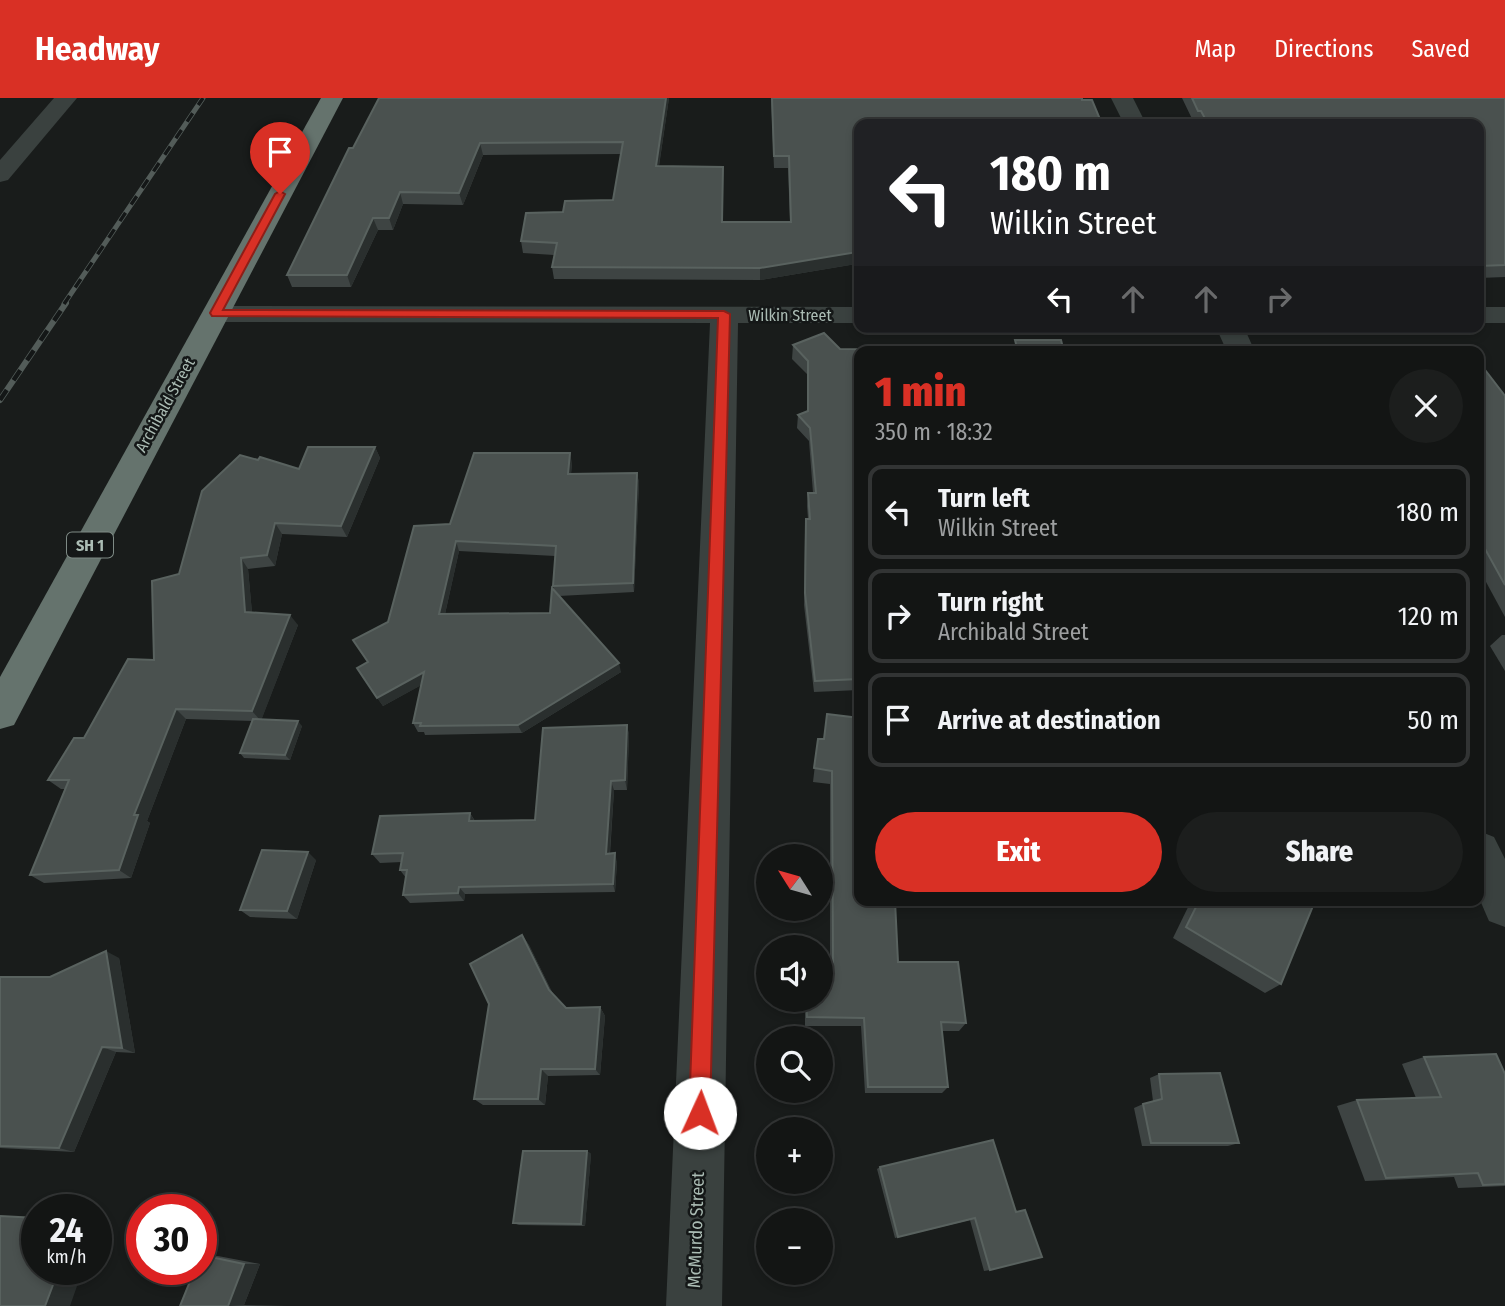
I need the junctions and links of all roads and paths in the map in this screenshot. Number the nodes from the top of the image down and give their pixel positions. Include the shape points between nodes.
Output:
1 (66, 98) edge
2 (332, 98) edge
3 (1122, 98) edge
4 (1132, 119) edge
5 (0, 176) edge
6 (216, 313) junction
7 (724, 314) junction
8 (854, 315) edge
9 (1484, 315) edge
10 (1505, 315) edge
11 (0, 713) edge
12 (1484, 862) edge
13 (1505, 906) edge
14 (694, 1306) edge

1 - 5 street
2 - 6 highway, Archibald Street / SH 1
3 - 4 street
6 - 7 street, Wilkin Street
6 - 11 highway, Archibald Street / SH 1
7 - 8 street, Wilkin Street
7 - 14 street, McMurdo Street
9 - 10 street
12 - 13 street

